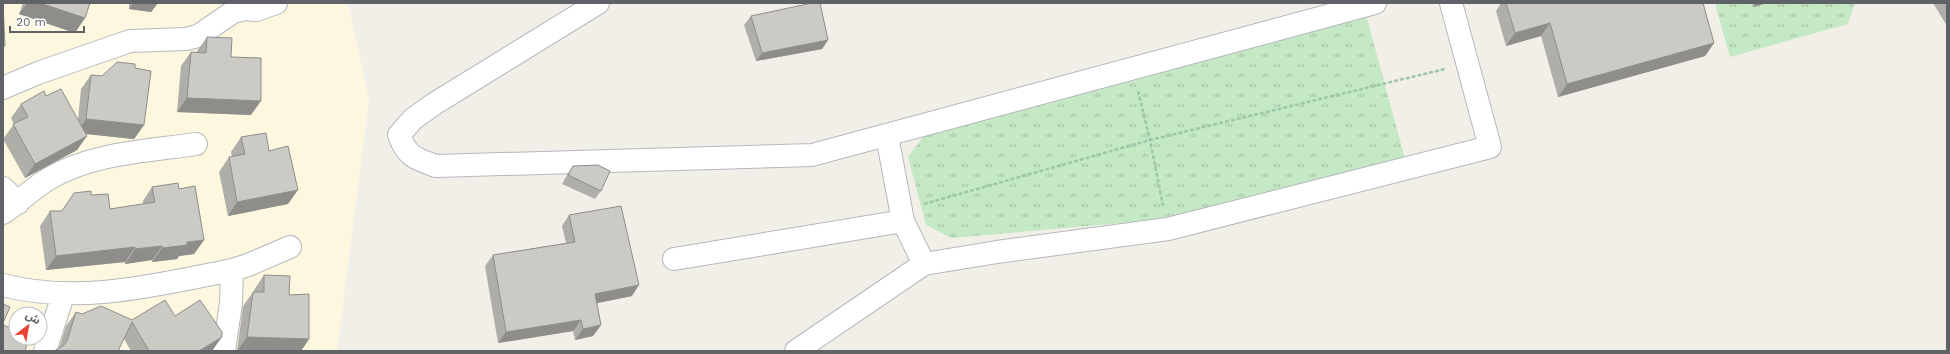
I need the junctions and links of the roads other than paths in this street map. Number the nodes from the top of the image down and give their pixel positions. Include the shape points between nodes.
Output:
1 (276, 3) edge
2 (598, 3) edge
3 (1375, 3) edge
4 (1452, 3) edge
5 (3, 72) edge
6 (38, 73) junction
7 (3, 88) edge
8 (887, 136) junction
9 (196, 144) dead end
10 (8, 201) edge
11 (902, 216) junction
12 (290, 247) dead end
13 (674, 259) dead end
14 (924, 264) junction
15 (232, 270) junction
16 (3, 285) edge
17 (63, 295) junction
18 (45, 351) edge
19 (224, 351) edge
20 (796, 351) edge

1 - 6 street via 261,9 233,12 198,36 186,39 130,41
2 - 8 street via 413,119 400,135 404,148 415,159 436,166 812,155
3 - 8 street
4 - 14 street via 1490,148 1168,229
5 - 6 street
6 - 7 street
8 - 11 street
9 - 10 street via 115,155 73,168
11 - 13 street
11 - 14 street
12 - 15 street
14 - 20 street
15 - 17 street via 111,292
15 - 19 street via 231,303
16 - 17 street
17 - 18 street

